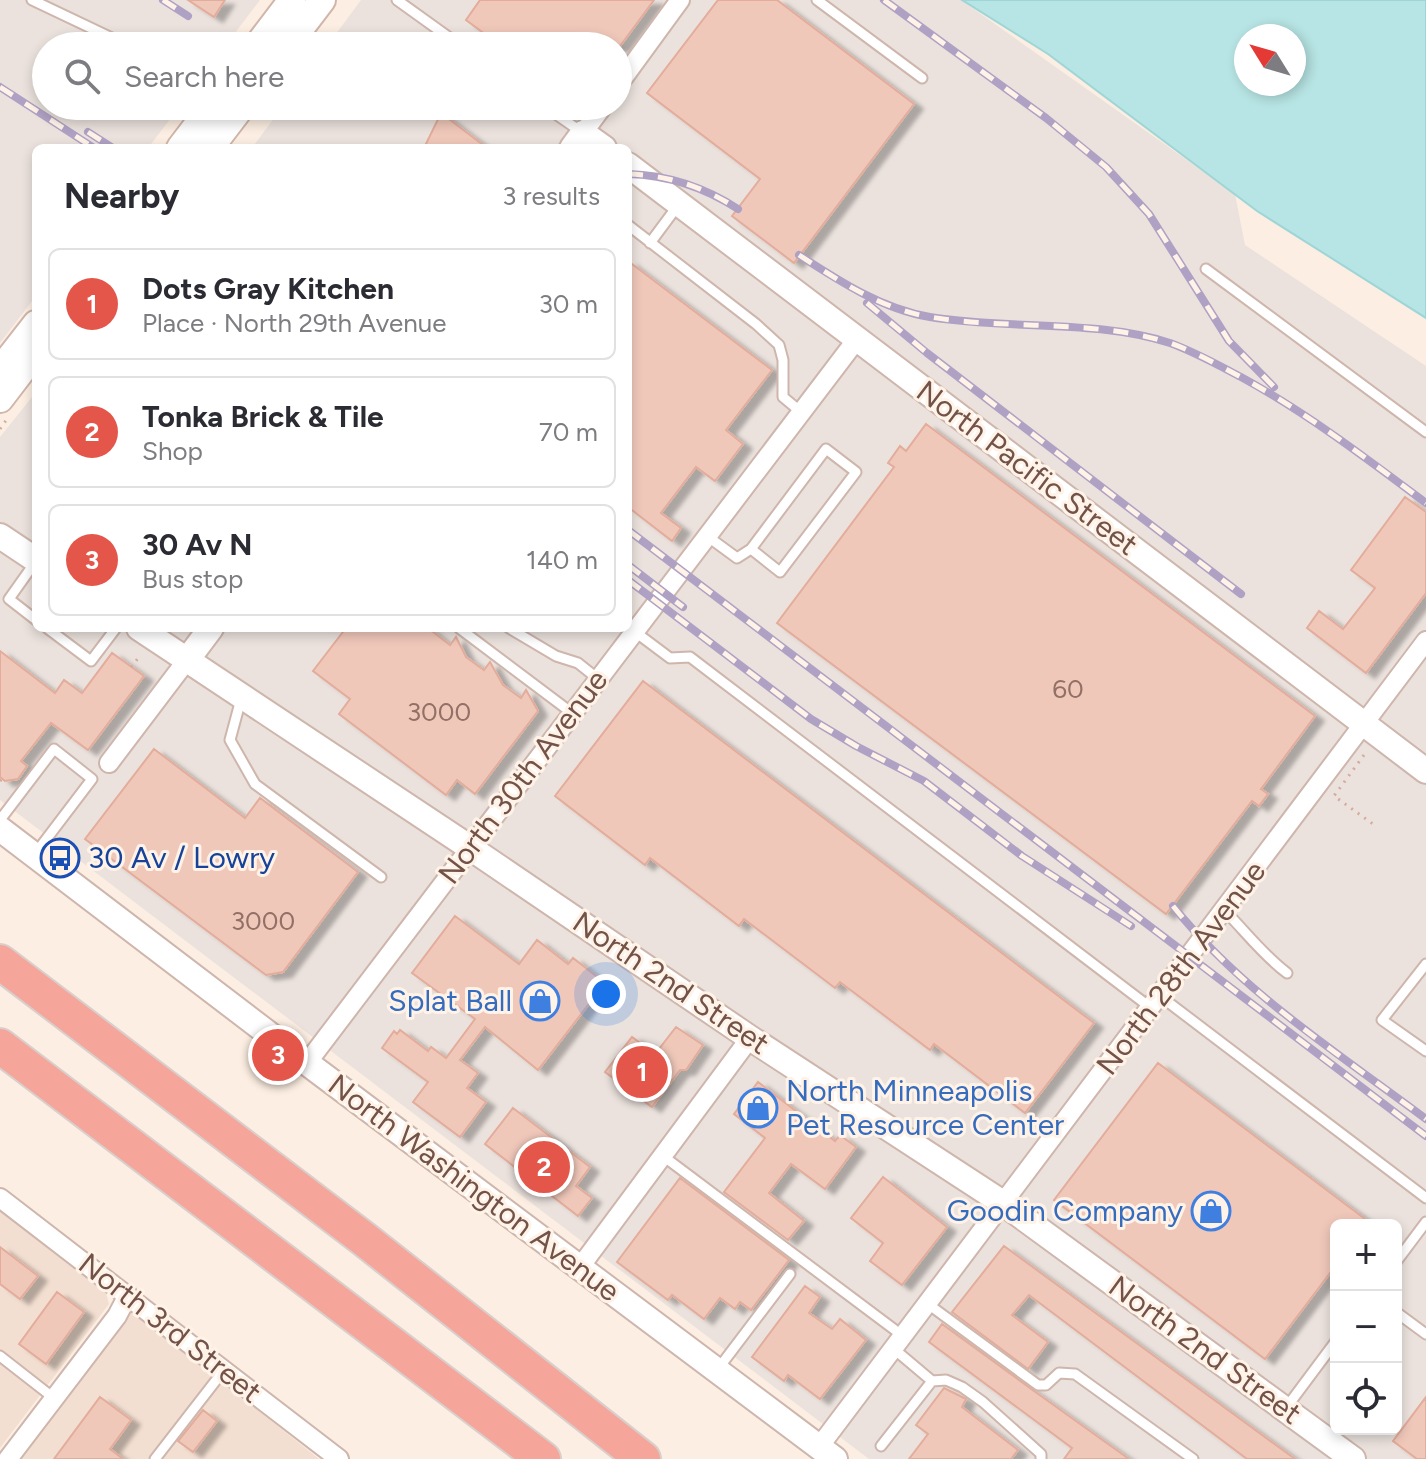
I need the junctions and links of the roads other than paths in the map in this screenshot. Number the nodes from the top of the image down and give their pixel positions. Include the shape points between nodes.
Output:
1 (32, 0) edge
2 (292, 0) edge
3 (322, 0) edge
4 (397, 0) edge
5 (680, 0) edge
6 (817, 0) edge
7 (99, 32) edge
8 (268, 32) edge
9 (298, 32) edge
10 (442, 32) edge
11 (632, 66) edge
12 (922, 78) dead end
13 (201, 120) edge
14 (231, 120) edge
15 (558, 120) edge
16 (592, 120) edge
17 (577, 140) edge
18 (183, 144) edge
19 (213, 144) edge
20 (634, 173) edge
21 (679, 204) junction
22 (632, 228) edge
23 (650, 243) junction
24 (1206, 269) dead end
25 (32, 329) edge
26 (857, 339) junction
27 (32, 359) edge
28 (0, 371) edge
29 (801, 412) junction
30 (1, 417) edge
31 (1426, 432) edge
32 (0, 536) edge
33 (707, 536) junction
34 (751, 549) junction
35 (32, 557) edge
36 (32, 566) edge
37 (32, 617) edge
38 (634, 631) junction
39 (52, 632) edge
40 (113, 632) edge
41 (145, 632) edge
42 (208, 632) edge
43 (464, 632) edge
44 (516, 632) edge
45 (1426, 641) edge
46 (187, 660) junction
47 (598, 679) junction
48 (242, 696) junction
49 (572, 713) junction
50 (1363, 724) junction
51 (109, 763) dead end
52 (1426, 771) edge
53 (0, 820) edge
54 (0, 829) edge
55 (469, 847) junction
56 (35, 854) junction
57 (381, 877) dead end
58 (1225, 911) junction
59 (0, 962) edge
60 (1426, 964) edge
61 (1287, 973) dead end
62 (1155, 1002) junction
63 (750, 1038) junction
64 (0, 1046) edge
65 (1426, 1051) edge
66 (307, 1063) junction
67 (663, 1156) junction
68 (0, 1198) edge
69 (1426, 1198) edge
70 (1003, 1203) junction
71 (1426, 1222) edge
72 (1402, 1254) edge
73 (580, 1267) junction
74 (790, 1274) dead end
75 (128, 1295) junction
76 (928, 1304) junction
77 (1402, 1316) edge
78 (1426, 1334) edge
79 (899, 1342) junction
80 (1330, 1349) edge
81 (0, 1356) edge
82 (224, 1369) junction
83 (718, 1369) junction
84 (932, 1381) junction
85 (55, 1399) junction
86 (1286, 1408) junction
87 (881, 1446) dead end
88 (827, 1453) edge
89 (8, 1459) edge
90 (155, 1459) edge
91 (339, 1459) edge
92 (543, 1459) edge
93 (643, 1459) edge
94 (1041, 1459) edge
95 (1193, 1459) edge
96 (1353, 1459) edge

1 - 7 lane
2 - 8 main road
3 - 9 main road
4 - 10 lane
5 - 11 street
6 - 12 lane
13 - 18 main road
14 - 19 main road
15 - 17 lane
16 - 17 street
20 - 21 street, North Pacific Street
21 - 23 lane
21 - 26 street, North Pacific Street
22 - 23 lane
23 - 29 lane via 779,345 783,397
24 - 31 lane
25 - 28 main road
26 - 29 street, North 30th Avenue
26 - 50 street, North Pacific Street
27 - 30 main road
29 - 33 street, North 30th Avenue
32 - 35 street
33 - 34 lane via 737,558
33 - 38 street, North 30th Avenue
34 - 34 lane via 826,449 856,472 780,572
36 - 37 lane via 9,599
38 - 47 street, North 30th Avenue
38 - 62 lane via 670,658 690,657
39 - 40 lane via 91,661
41 - 46 street, North 2nd Street
42 - 46 street
43 - 49 lane
44 - 47 lane
45 - 50 street, North 28th Avenue
46 - 48 street, North 2nd Street
46 - 51 street
47 - 49 street, North 30th Avenue
48 - 55 street, North 2nd Street
48 - 57 lane via 230,740 255,784
49 - 55 street, North 30th Avenue
50 - 52 street, North Pacific Street
50 - 58 street, North 28th Avenue
53 - 56 lane via 54,749 92,779
54 - 56 street, North Washington Avenue
55 - 63 street, North 2nd Street
55 - 66 street, North 30th Avenue
56 - 66 street, North Washington Avenue
58 - 61 lane via 1265,957
58 - 62 street, North 28th Avenue
59 - 93 highway
60 - 65 lane via 1382,1020
62 - 69 lane
62 - 70 street, North 28th Avenue
63 - 67 street
63 - 70 street, North 2nd Street
64 - 92 highway
66 - 73 street, North Washington Avenue
67 - 73 street
67 - 79 lane
68 - 75 street, North 3rd Street
70 - 76 street, North 28th Avenue
70 - 86 street, North 2nd Street
71 - 72 lane
73 - 83 street, North Washington Avenue
74 - 83 lane
75 - 82 street, North 3rd Street
75 - 85 street
76 - 79 street, North 28th Avenue
76 - 95 lane via 1038,1385 1059,1373 1075,1374
77 - 78 lane
79 - 84 lane
79 - 88 street, North 28th Avenue
80 - 86 lane
81 - 85 lane
82 - 90 lane
82 - 91 street, North 3rd Street
83 - 88 street, North Washington Avenue
84 - 87 lane
84 - 94 lane via 946,1380 983,1402
85 - 89 street
86 - 96 street, North 2nd Street

